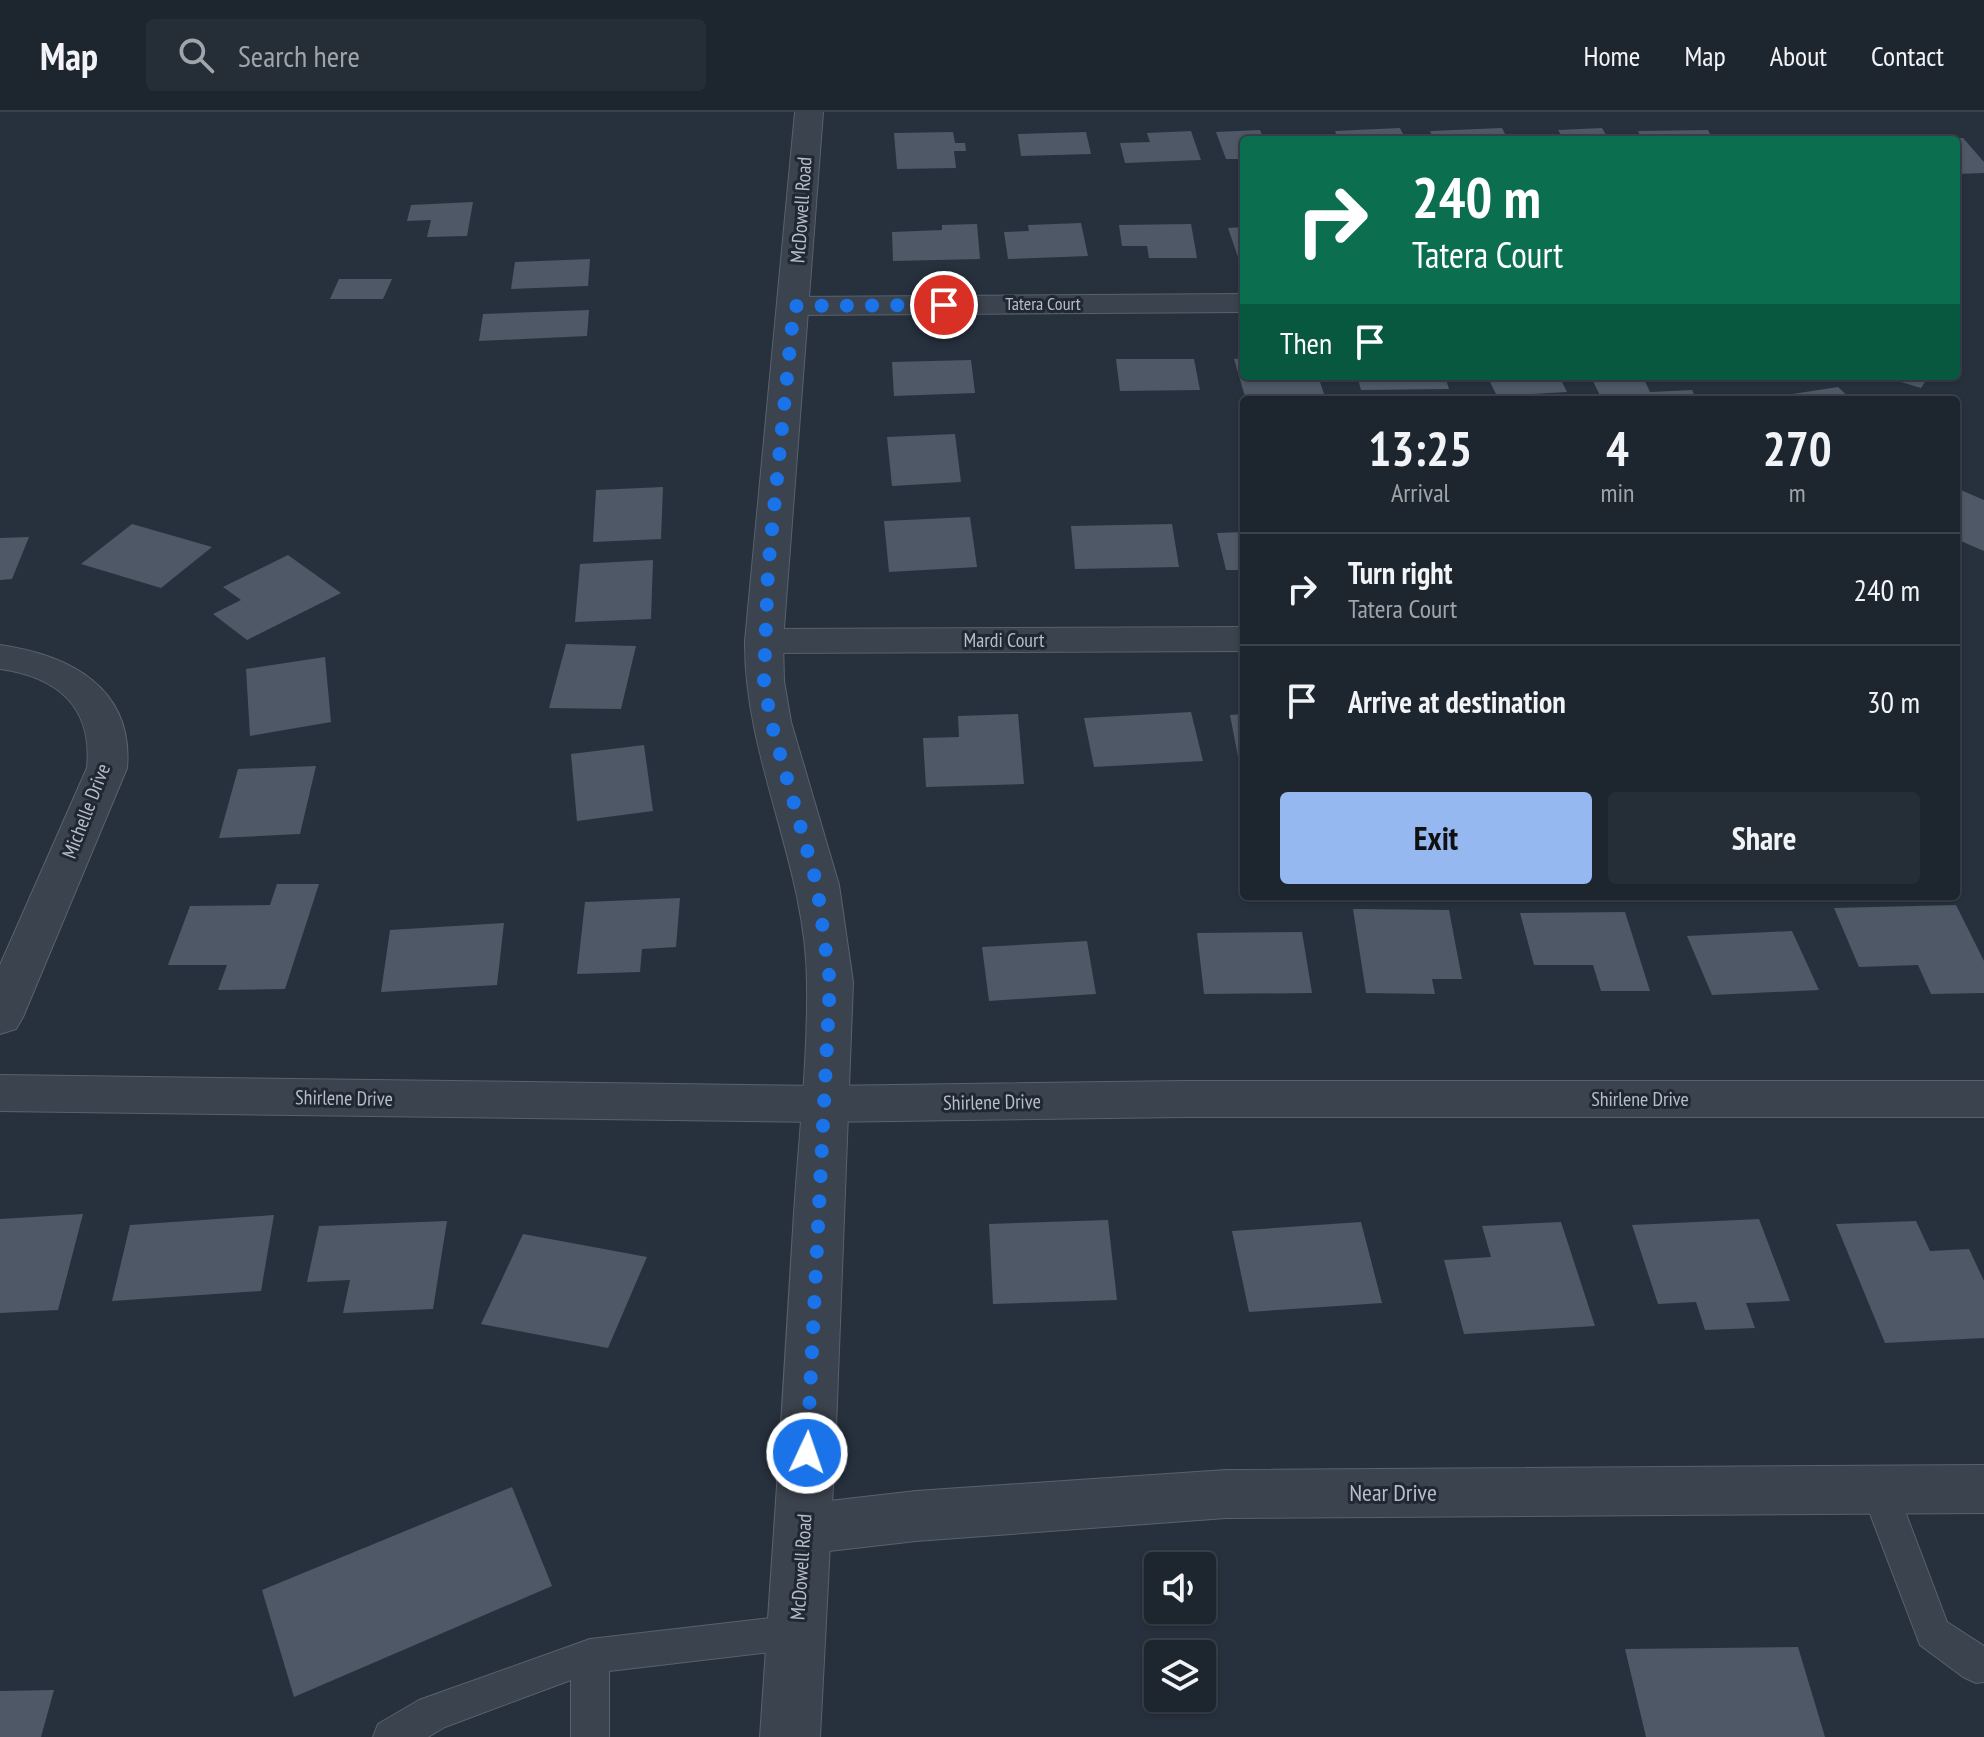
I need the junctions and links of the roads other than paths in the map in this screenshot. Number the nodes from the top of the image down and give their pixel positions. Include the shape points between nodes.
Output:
1 (809, 112) edge
2 (1240, 303) edge
3 (794, 306) junction
4 (1240, 639) edge
5 (764, 641) junction
6 (0, 657) edge
7 (0, 1017) edge
8 (0, 1093) edge
9 (1984, 1099) edge
10 (823, 1104) junction
11 (1984, 1489) edge
12 (1879, 1490) junction
13 (803, 1529) junction
14 (797, 1632) junction
15 (590, 1656) junction
16 (1984, 1664) edge
17 (392, 1737) edge
18 (590, 1737) edge
19 (790, 1737) edge

1 - 3 street, McDowell Road
2 - 3 street, Tatera Court
3 - 5 street, McDowell Road
4 - 5 street, Mardi Court
5 - 10 street, McDowell Road via 771,722 826,934 830,982
6 - 7 street, Michelle Drive via 23,659 65,677 93,701 108,733 107,768
8 - 10 street, Shirlene Drive
9 - 10 street, Shirlene Drive
10 - 13 street, McDowell Road
11 - 12 street, Near Drive
12 - 13 street, Near Drive via 1226,1494
12 - 16 lane via 1933,1633 1976,1665
13 - 14 street, McDowell Road
14 - 15 lane
14 - 19 street, McDowell Road
15 - 17 lane via 433,1713
15 - 18 lane

